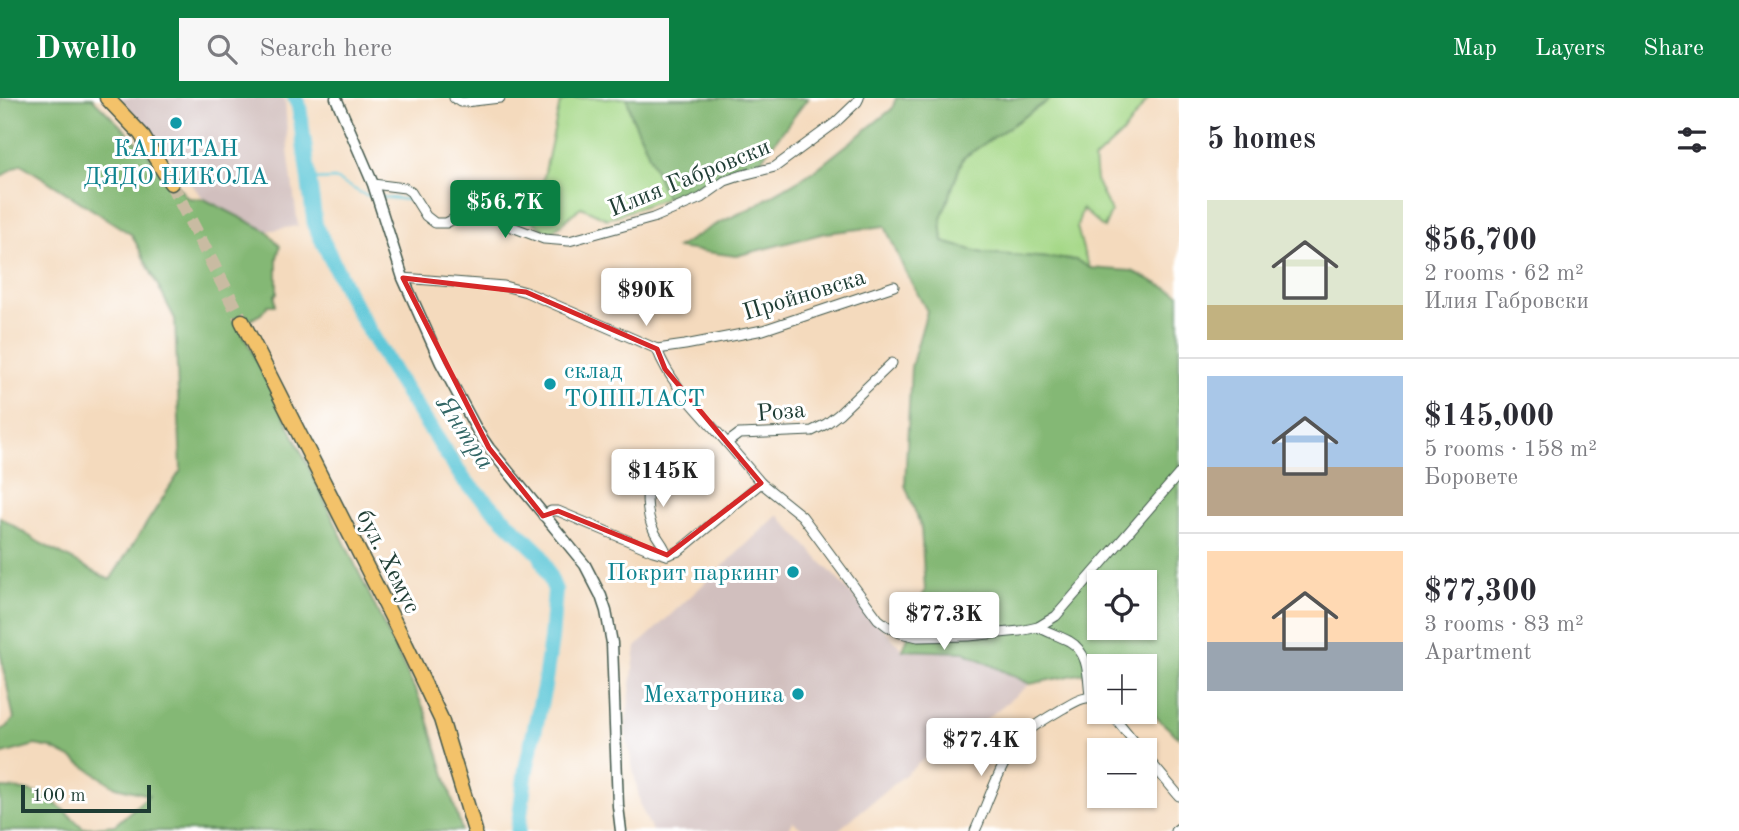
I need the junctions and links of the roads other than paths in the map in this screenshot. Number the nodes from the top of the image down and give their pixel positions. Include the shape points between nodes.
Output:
1 (107, 98) edge
2 (337, 98) edge
3 (454, 98) edge
4 (500, 98) edge
5 (859, 98) edge
6 (171, 183) tunnel mouth
7 (376, 192) junction
8 (403, 278) junction
9 (894, 286) dead end
10 (242, 321) tunnel mouth
11 (657, 349) junction
12 (892, 363) dead end
13 (727, 443) junction
14 (650, 460) dead end
15 (1179, 474) edge
16 (761, 484) junction
17 (543, 516) junction
18 (667, 555) junction
19 (1038, 627) junction
20 (1087, 666) edge
21 (1087, 699) edge
22 (1120, 724) edge
23 (1131, 738) edge
24 (1157, 770) edge
25 (1179, 796) edge
26 (1179, 828) edge
27 (475, 831) edge
28 (621, 831) edge
29 (975, 831) edge
30 (1175, 831) edge

1 - 6 main road via 141,134
2 - 7 street
3 - 4 street via 465,102
5 - 7 street, Илия Габровски via 775,167 725,181 701,198 653,218 569,241 544,239 507,225 482,209 435,223 405,188
7 - 8 street
8 - 11 street via 526,292
8 - 17 street via 478,432
9 - 11 street, Пройновска via 763,330
10 - 27 main road, бул. Хемус via 441,719
11 - 13 street, Роза via 665,369
12 - 13 street, Роза via 839,414 812,431 739,434
13 - 16 street
14 - 18 street via 648,514
15 - 19 street via 1056,616
16 - 18 street via 679,551
16 - 19 street via 802,516 878,619 900,633 969,636
17 - 18 street via 558,511
17 - 28 street via 585,565 606,611 612,643
19 - 20 street via 1069,641 1080,650
21 - 29 street via 1050,716 1018,741
22 - 23 street
24 - 25 street
26 - 30 street

